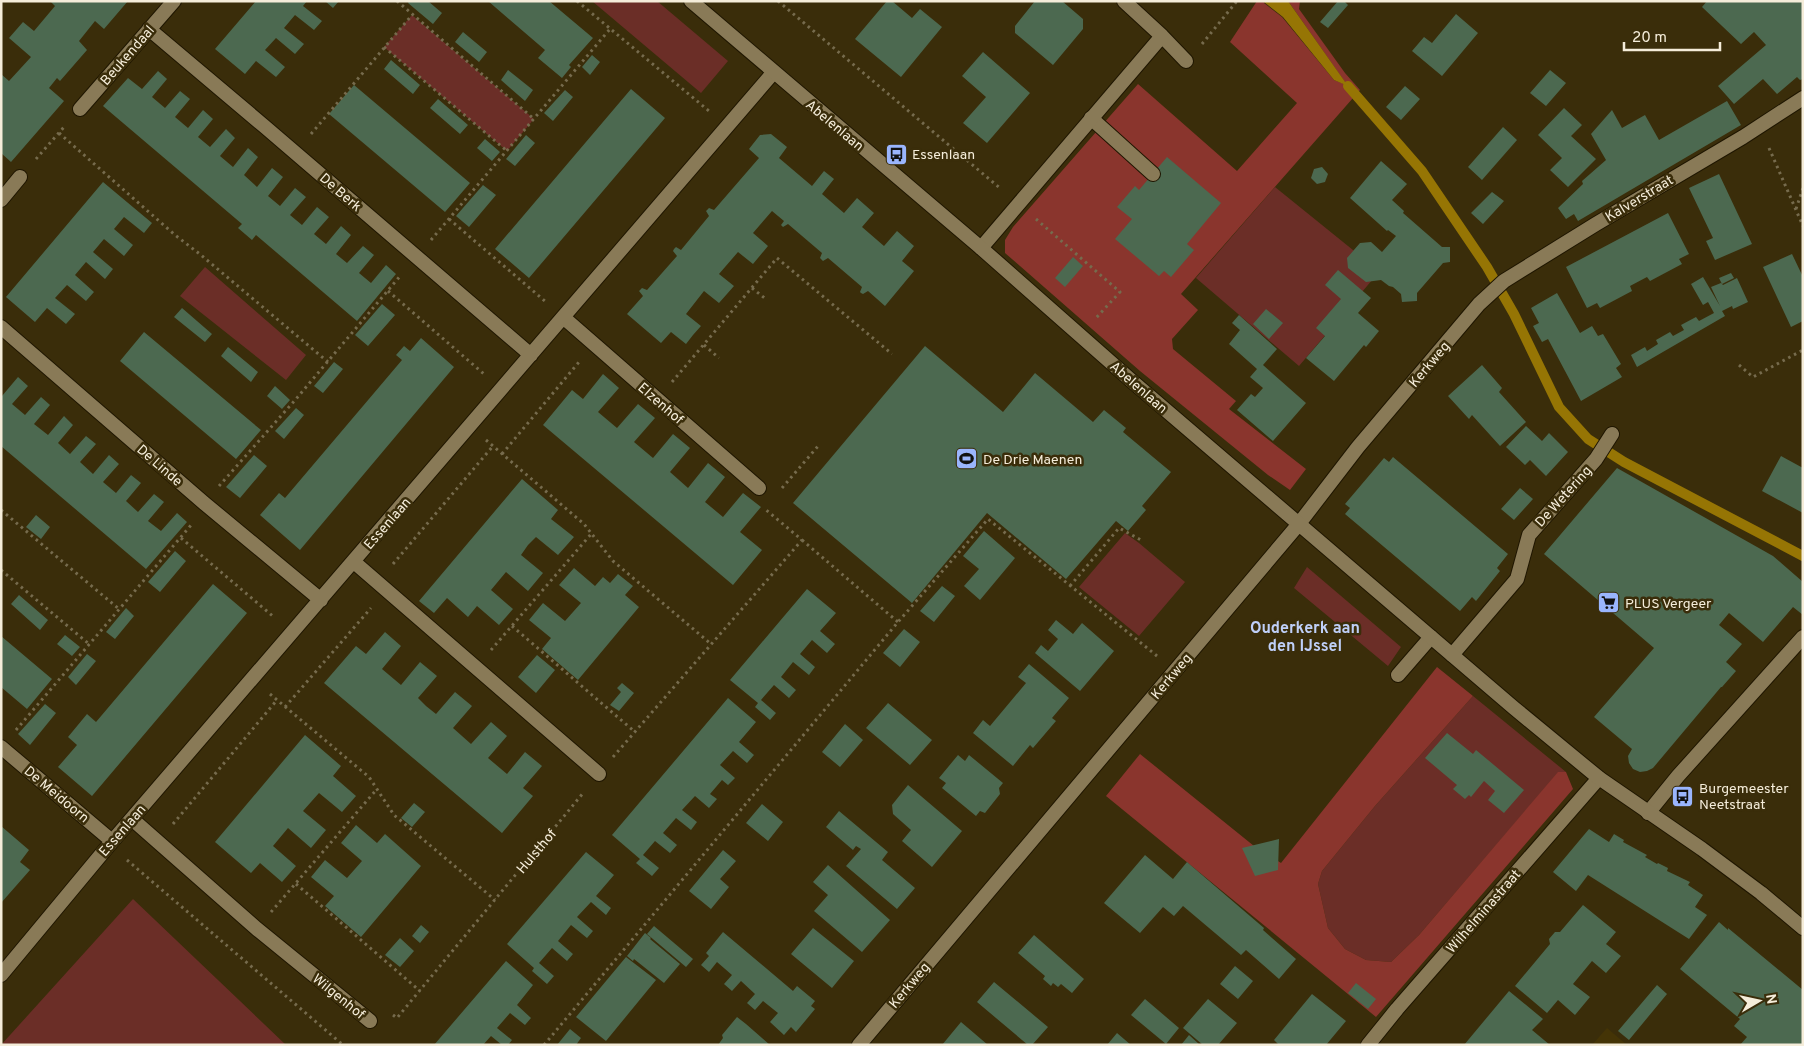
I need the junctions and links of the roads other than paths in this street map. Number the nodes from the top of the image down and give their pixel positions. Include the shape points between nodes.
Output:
1 (174, 1) edge
2 (1124, 1) edge
3 (698, 3) edge
4 (149, 29) junction
5 (1162, 36) junction
6 (1186, 61) road end
7 (773, 73) junction
8 (1803, 98) edge
9 (80, 109) road end
10 (1091, 118) junction
11 (1153, 174) dead end
12 (20, 177) road end
13 (1, 200) edge
14 (981, 248) junction
15 (1479, 304) joint
16 (563, 318) junction
17 (1, 327) edge
18 (531, 356) junction
19 (1612, 434) dead end
20 (759, 488) road end
21 (1298, 525) junction
22 (354, 562) junction
23 (321, 600) junction
24 (1431, 637) junction
25 (1803, 637) edge
26 (1452, 656) junction
27 (1398, 675) dead end
28 (1, 747) edge
29 (599, 774) road end
30 (1599, 778) junction
31 (1648, 814) junction
32 (132, 819) junction
33 (111, 843) junction
34 (1803, 928) edge
35 (1, 975) edge
36 (370, 1021) road end
37 (859, 1045) edge
38 (1368, 1045) edge

1 - 4 street, Beukendaal
2 - 5 street
3 - 7 street, Abelenlaan
4 - 9 street, Beukendaal
4 - 18 street, De Berk
5 - 6 street
5 - 10 street
7 - 14 street, Abelenlaan
7 - 16 street, Essenlaan
8 - 15 street, Kalverstraat via 1504,281
10 - 11 street
10 - 14 street
12 - 13 street
14 - 21 street, Abelenlaan
15 - 21 street, Kerkweg
16 - 18 street, Essenlaan
16 - 20 street, Elzenhof
17 - 23 street, De Linde via 208,507
18 - 22 street, Essenlaan
19 - 26 street, De Wetering via 1596,459 1529,535 1518,579
21 - 24 street
21 - 37 street, Kerkweg
22 - 23 street, Essenlaan
22 - 29 street
23 - 32 street, Essenlaan
24 - 26 street
24 - 27 street
25 - 31 street
26 - 30 street
28 - 33 street, De Meidoorn
30 - 31 street
30 - 38 street, Wilhelminastraat
31 - 34 street via 1702,850
32 - 33 street, Essenlaan
32 - 36 street, Wilgenhof via 257,929
33 - 35 street, Essenlaan

